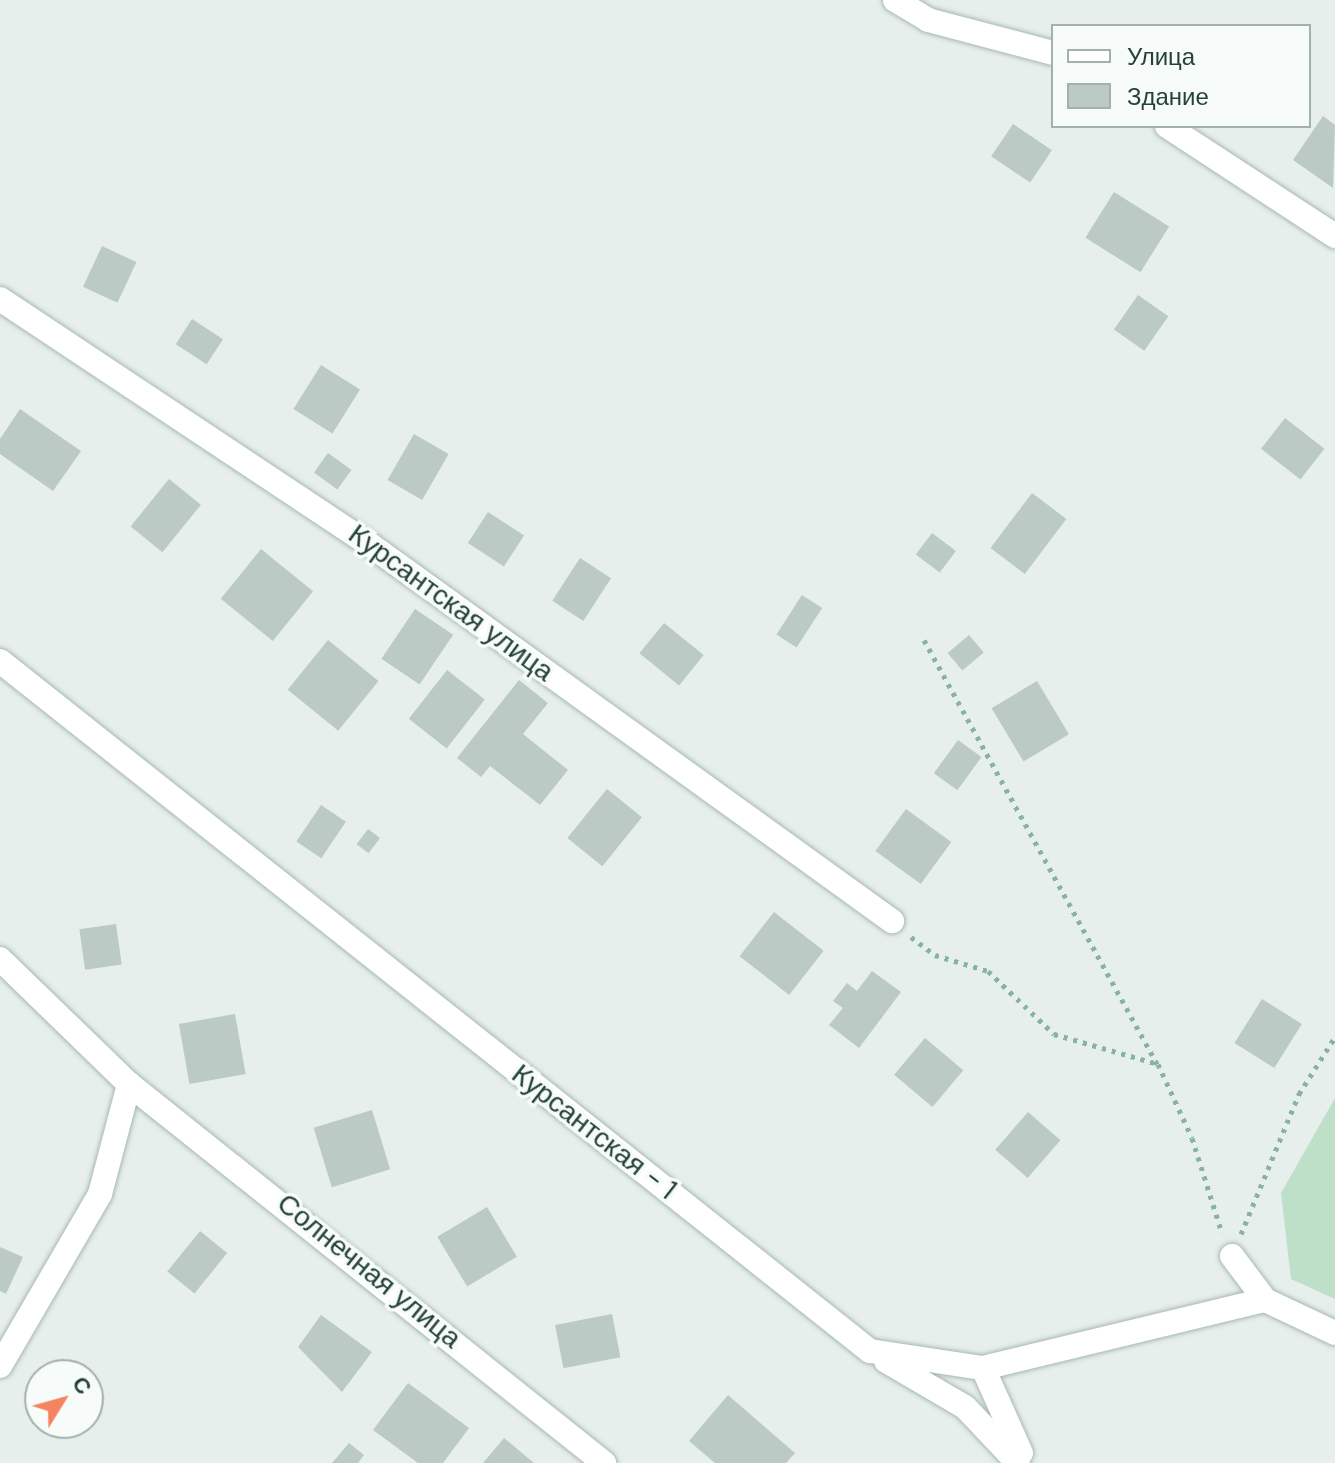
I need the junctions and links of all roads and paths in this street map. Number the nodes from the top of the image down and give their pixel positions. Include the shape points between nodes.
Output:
1 (895, 0) edge
2 (1051, 52) edge
3 (1170, 128) edge
4 (1335, 236) edge
5 (0, 299) edge
6 (924, 640) dead end
7 (0, 661) edge
8 (892, 921) joint
9 (0, 959) edge
10 (1335, 1037) edge
11 (1158, 1064) junction
12 (129, 1084) junction
13 (1232, 1256) junction
14 (1265, 1300) junction
15 (1335, 1333) edge
16 (870, 1351) junction
17 (0, 1366) edge
18 (983, 1368) junction
19 (604, 1463) edge
20 (1018, 1463) edge
21 (1026, 1463) edge

1 - 2 street via 928,20
3 - 4 street
5 - 8 street, Курсантская улица via 369,544
6 - 11 path
7 - 16 street, Курсантская - 1
8 - 11 path via 935,955 988,971 1054,1034
9 - 12 street, Солнечная улица
10 - 13 path via 1299,1094
11 - 13 path
12 - 17 street via 100,1194
12 - 19 street, Солнечная улица
13 - 14 street
14 - 15 street
14 - 18 street, Курсантская - 1
16 - 18 street, Курсантская - 1
16 - 20 street via 965,1407
18 - 21 street

